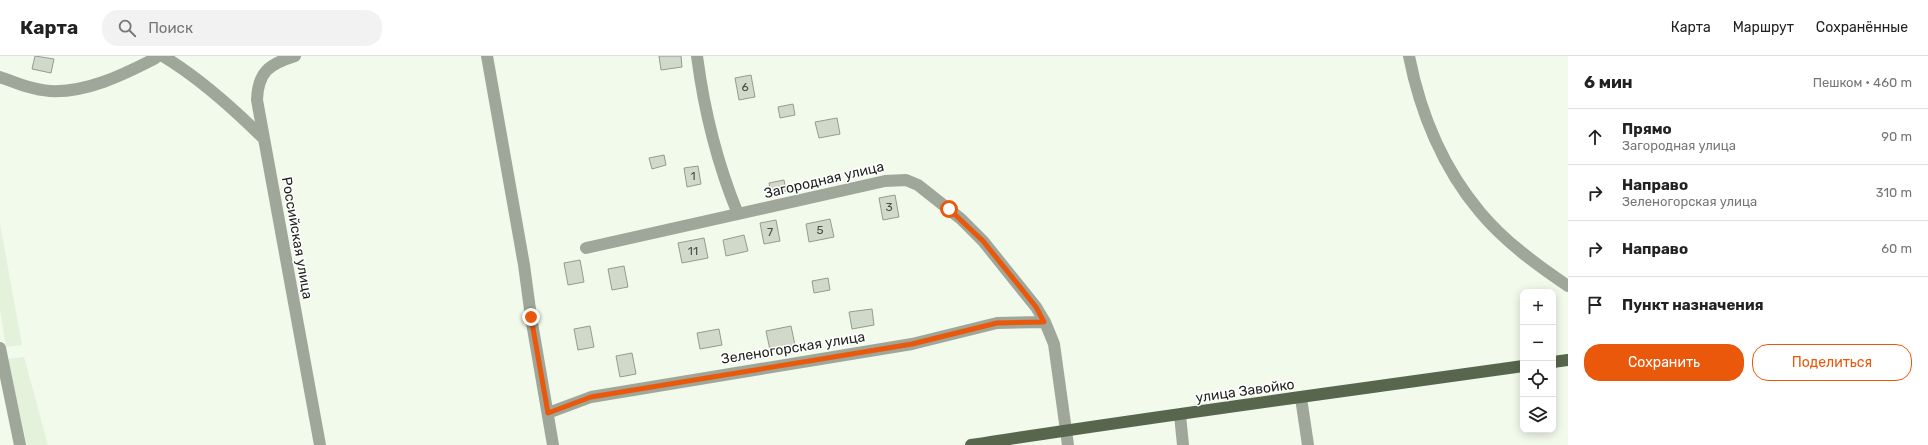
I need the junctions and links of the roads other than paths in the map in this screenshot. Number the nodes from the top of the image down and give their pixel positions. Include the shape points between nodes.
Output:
1 (158, 56) edge
2 (164, 56) edge
3 (295, 56) edge
4 (487, 56) edge
5 (697, 56) edge
6 (1409, 56) edge
7 (0, 77) edge
8 (264, 139) junction
9 (738, 214) junction
10 (586, 248) dead end
11 (1568, 286) edge
12 (1044, 322) junction
13 (0, 348) edge
14 (1568, 360) edge
15 (1556, 362) edge
16 (1520, 366) edge
17 (1301, 398) junction
18 (548, 413) junction
19 (1180, 415) junction
20 (1066, 430) junction
21 (20, 445) edge
22 (320, 445) edge
23 (553, 445) edge
24 (971, 445) edge
25 (1068, 445) edge
26 (1183, 445) edge
27 (1308, 445) edge

1 - 7 street via 115,77 68,90 36,89
2 - 8 street via 198,79
3 - 8 street, Российская улица via 270,67 259,84 257,100
4 - 18 street
5 - 9 street via 703,102 728,191
6 - 11 street via 1432,132 1468,197 1499,232 1535,263
8 - 22 street, Российская улица
9 - 10 street, Загородная улица
9 - 12 street, Загородная улица via 885,181 906,180 930,194 967,225 1020,287
12 - 18 street, Зеленогорская улица via 997,323 912,344 591,397
12 - 20 street, Загородная улица via 1054,344
13 - 21 street
14 - 15 main road
16 - 17 main road, улица Завойко
17 - 19 main road, улица Завойко
17 - 27 street
18 - 23 street
19 - 20 main road, улица Завойко
19 - 26 street
20 - 24 main road, улица Завойко
20 - 25 street, Загородная улица

